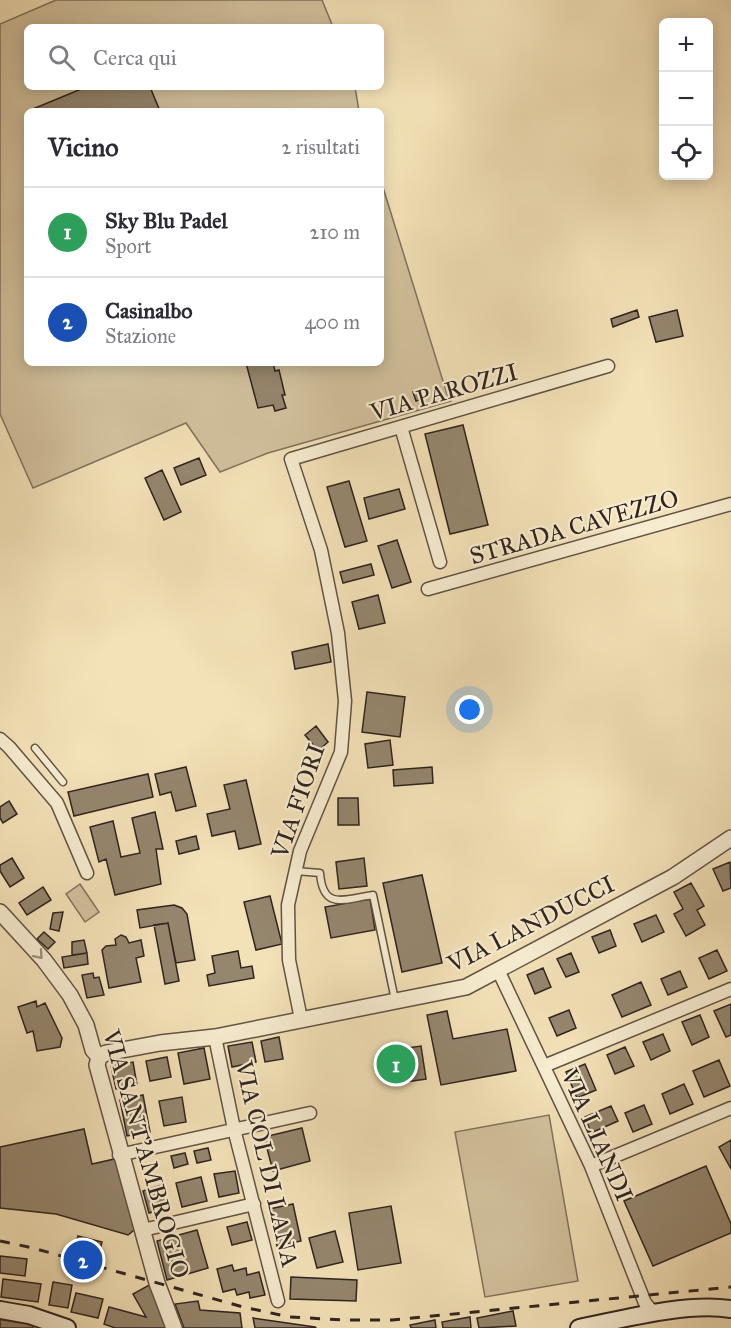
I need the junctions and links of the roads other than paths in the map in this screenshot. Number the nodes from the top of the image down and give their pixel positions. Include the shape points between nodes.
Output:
1 (608, 366) dead end
2 (401, 427) junction
3 (291, 459) joint
4 (731, 504) edge
5 (440, 562) dead end
6 (428, 589) dead end
7 (0, 740) edge
8 (35, 748) dead end
9 (46, 762) junction
10 (32, 774) junction
11 (63, 782) dead end
12 (730, 836) edge
13 (296, 871) junction
14 (87, 873) dead end
15 (0, 912) edge
16 (498, 970) junction
17 (731, 989) edge
18 (395, 1001) junction
19 (301, 1019) junction
20 (215, 1037) junction
21 (99, 1057) junction
22 (544, 1066) junction
23 (731, 1107) edge
24 (310, 1113) dead end
25 (234, 1129) junction
26 (120, 1154) junction
27 (591, 1166) junction
28 (254, 1204) junction
29 (143, 1230) junction
30 (278, 1301) dead end
31 (731, 1309) edge
32 (0, 1310) edge
33 (661, 1312) junction
34 (67, 1328) edge
35 (174, 1328) edge
36 (579, 1328) edge

1 - 2 street, VIA PAROZZI
2 - 3 street, VIA PAROZZI
2 - 5 street
3 - 13 street, VIA FIORI via 321,550 338,633 345,701 341,752 300,851
4 - 6 street, STRADA CAVEZZO
7 - 10 street
8 - 9 lane
9 - 10 lane
9 - 11 lane
10 - 14 street via 57,803
12 - 16 street, VIA LANDUCCI via 673,877
13 - 18 lane via 320,873 325,896 335,900 373,895
13 - 19 street, VIA FIORI via 288,904 289,960
15 -> 21 street, VIA SANT'AMBROGIO via 70,995
16 - 18 street, VIA LANDUCCI via 466,987
16 - 22 street, VIA LIANDI
17 - 22 street
18 - 19 street, VIA LANDUCCI
19 - 20 street, VIA LANDUCCI
20 - 21 street, VIA LANDUCCI via 160,1043
20 - 25 street, VIA COL DI LANA
21 - 26 street, VIA SANT'AMBROGIO via 97,1065
22 - 27 street, VIA LIANDI
23 - 27 street
24 - 25 street
25 - 26 street
25 - 28 street, VIA COL DI LANA
26 - 29 street, VIA SANT'AMBROGIO
27 - 33 street, VIA LIANDI via 645,1303 651,1310
28 - 29 street
28 - 30 street, VIA COL DI LANA
29 - 35 street, VIA SANT'AMBROGIO
31 - 33 main road
32 - 34 main road
33 - 36 main road

